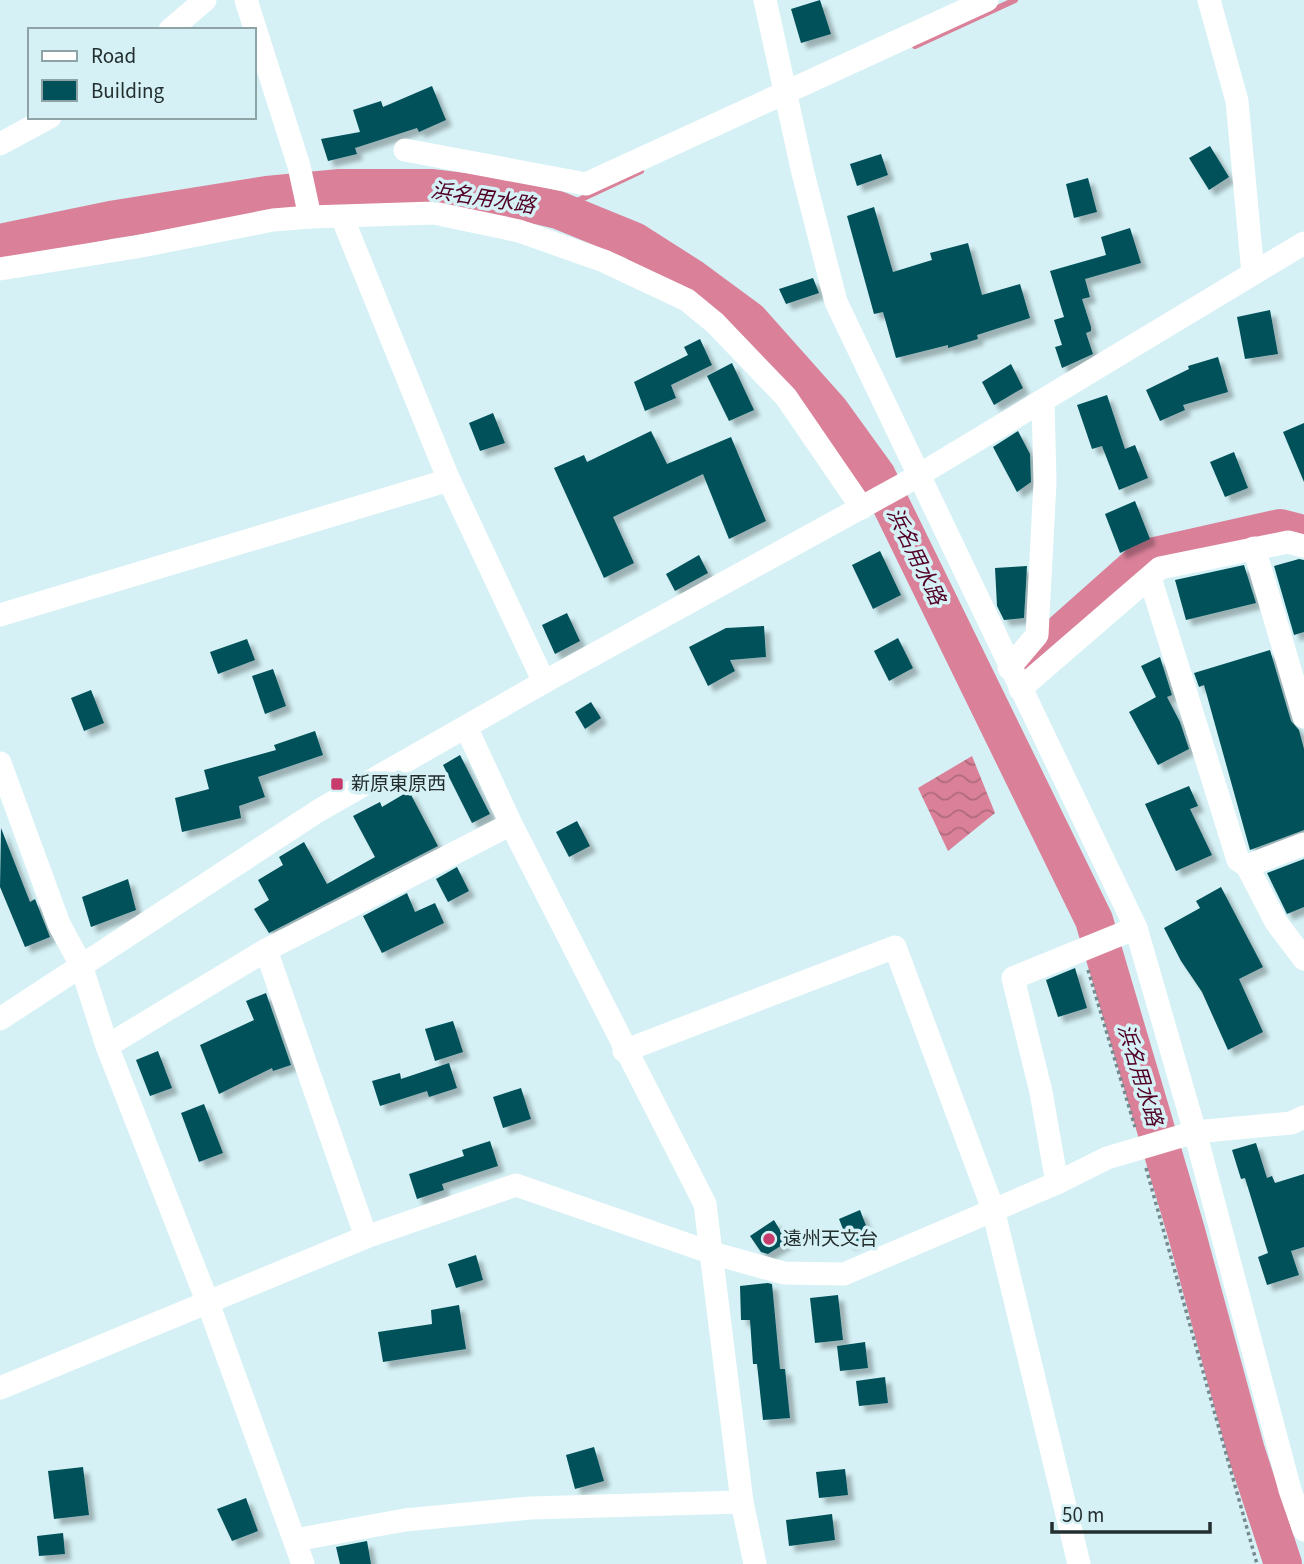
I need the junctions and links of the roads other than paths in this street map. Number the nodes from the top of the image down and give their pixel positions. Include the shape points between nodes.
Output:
1 (205, 0) edge
2 (246, 0) edge
3 (765, 0) edge
4 (987, 0) edge
5 (1209, 0) edge
6 (172, 28) edge
7 (255, 28) edge
8 (256, 31) edge
9 (787, 101) junction
10 (46, 119) edge
11 (0, 144) edge
12 (405, 150) dead end
13 (309, 210) junction
14 (342, 217) junction
15 (1304, 243) edge
16 (0, 268) edge
17 (1253, 274) junction
18 (1043, 401) junction
19 (449, 480) junction
20 (912, 480) junction
21 (862, 508) junction
22 (1304, 546) edge
23 (1254, 548) junction
24 (1150, 578) junction
25 (0, 615) edge
26 (1294, 643) edge
27 (1009, 668) junction
28 (544, 682) junction
29 (1020, 689) junction
30 (1304, 717) edge
31 (466, 727) junction
32 (0, 764) edge
33 (510, 824) junction
34 (1304, 844) edge
35 (1247, 866) junction
36 (1126, 932) junction
37 (266, 950) junction
38 (1304, 959) edge
39 (81, 965) junction
40 (0, 1019) edge
41 (107, 1046) junction
42 (624, 1051) junction
43 (1304, 1117) edge
44 (1189, 1134) junction
45 (1057, 1183) junction
46 (993, 1209) junction
47 (366, 1237) junction
48 (712, 1253) junction
49 (208, 1303) junction
50 (0, 1388) edge
51 (742, 1502) junction
52 (1304, 1530) edge
53 (295, 1540) junction
54 (303, 1564) edge
55 (755, 1564) edge
56 (1079, 1564) edge

1 - 6 street
2 - 7 street
3 - 9 street
4 - 9 street
5 - 17 street via 1237,101
8 - 13 street
9 - 12 street via 586,184
9 - 20 street via 836,302
10 - 11 street
13 - 14 street
13 - 16 street via 136,247
14 - 19 street
14 - 21 street via 433,213 519,231 604,261 687,300 786,397
15 - 17 street
17 - 18 street
18 - 20 street
18 - 27 street via 1045,482 1037,635
19 - 25 street
19 - 28 street
20 - 21 street
20 - 27 street
21 - 28 street
22 - 23 street via 1288,542
23 - 24 street via 1160,568
23 - 26 street
24 - 29 street
24 - 35 street via 1238,860
26 - 30 street
27 - 29 street
28 - 31 street
29 - 36 street
31 - 33 street
31 - 39 street via 318,811
32 - 39 street via 59,924
33 - 37 street
33 - 42 street
34 - 35 street
35 - 38 street via 1276,922
36 - 44 street
36 - 45 street via 1013,978
37 - 41 street
37 - 47 street
39 - 40 street
39 - 41 street
41 - 49 street
42 - 46 street via 895,947
42 - 48 street via 705,1204
43 - 44 street via 1291,1123
44 - 45 street via 1107,1158
44 - 52 street
45 - 46 street
46 - 48 street via 844,1274 784,1273
46 - 56 street
47 - 48 street via 516,1185
47 - 49 street
48 - 51 street
49 - 50 street
49 - 53 street
51 - 53 street via 530,1507 405,1520
51 - 55 street
53 - 54 street

